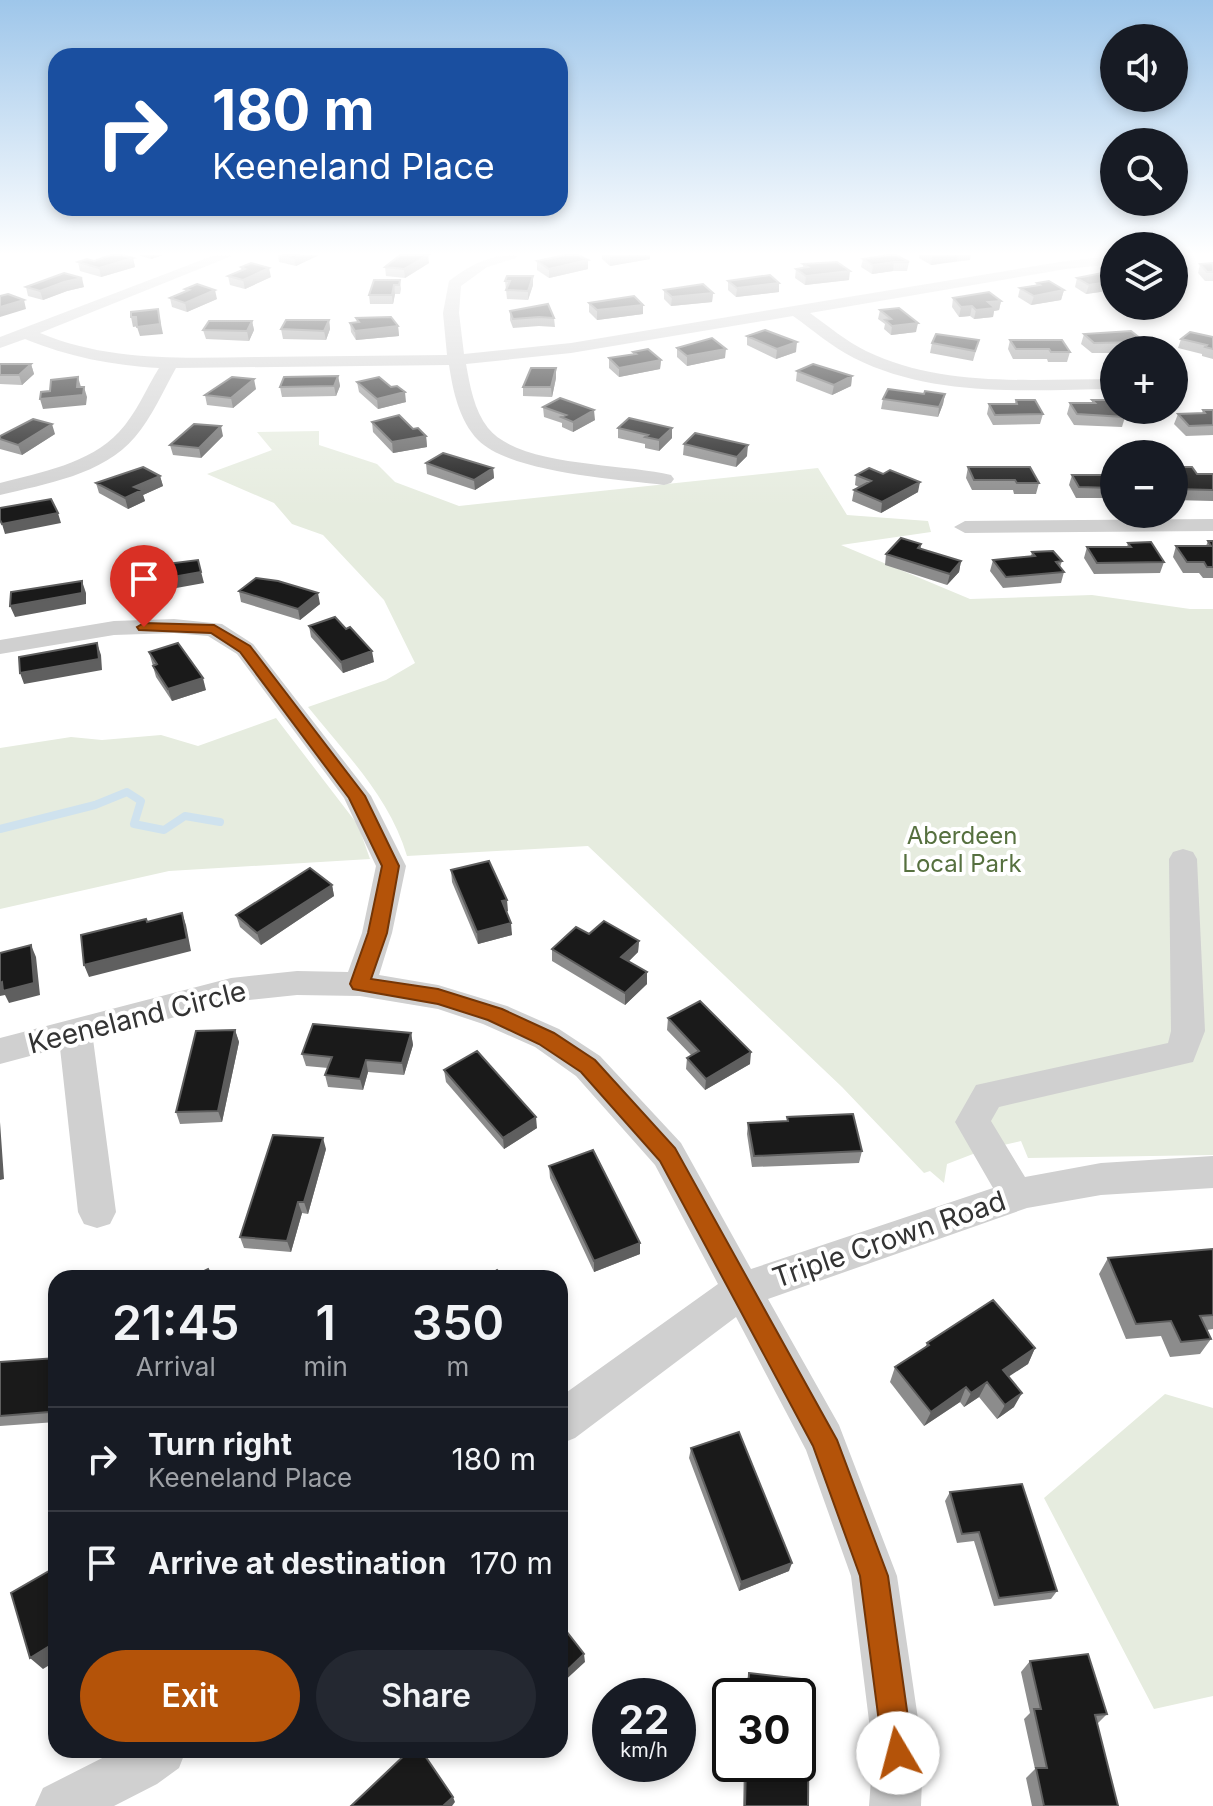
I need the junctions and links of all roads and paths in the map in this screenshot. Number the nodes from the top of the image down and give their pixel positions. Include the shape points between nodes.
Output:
1 (40, 339) edge
2 (454, 339) edge
3 (623, 339) edge
4 (839, 339) edge
5 (457, 360) junction
6 (170, 363) junction
7 (1100, 384) edge
8 (664, 479) dead end
9 (0, 489) edge
10 (1213, 525) edge
11 (965, 527) dead end
12 (0, 647) edge
13 (1183, 859) dead end
14 (360, 984) junction
15 (75, 1031) junction
16 (0, 1051) edge
17 (1213, 1172) edge
18 (1017, 1196) junction
19 (97, 1212) dead end
20 (741, 1290) junction
21 (568, 1417) edge
22 (150, 1758) edge
23 (61, 1806) edge
24 (895, 1806) edge

1 - 6 street via 95,357
2 - 5 street
3 - 5 street
4 - 7 street via 863,356 910,372 993,385
5 - 6 street
5 - 8 street via 473,420 494,444 531,458
6 - 9 street via 126,435 113,447 51,476
10 - 11 street
12 - 14 street via 114,628 174,626 214,629 245,649 357,796 391,866
13 - 18 street via 1188,1031 1181,1053 988,1095 973,1122
14 - 15 street, Keeneland Circle via 231,990
14 - 20 street, Keeneland Circle via 438,997 495,1015 547,1038 588,1066 668,1154
15 - 16 street, Keeneland Circle
15 - 19 street
17 - 18 street, Triple Crown Road via 1101,1179
18 - 20 street, Triple Crown Road
20 - 21 street, Triple Crown Road
20 - 24 street, Keeneland Circle via 824,1440 874,1576 898,1753
22 - 23 street

